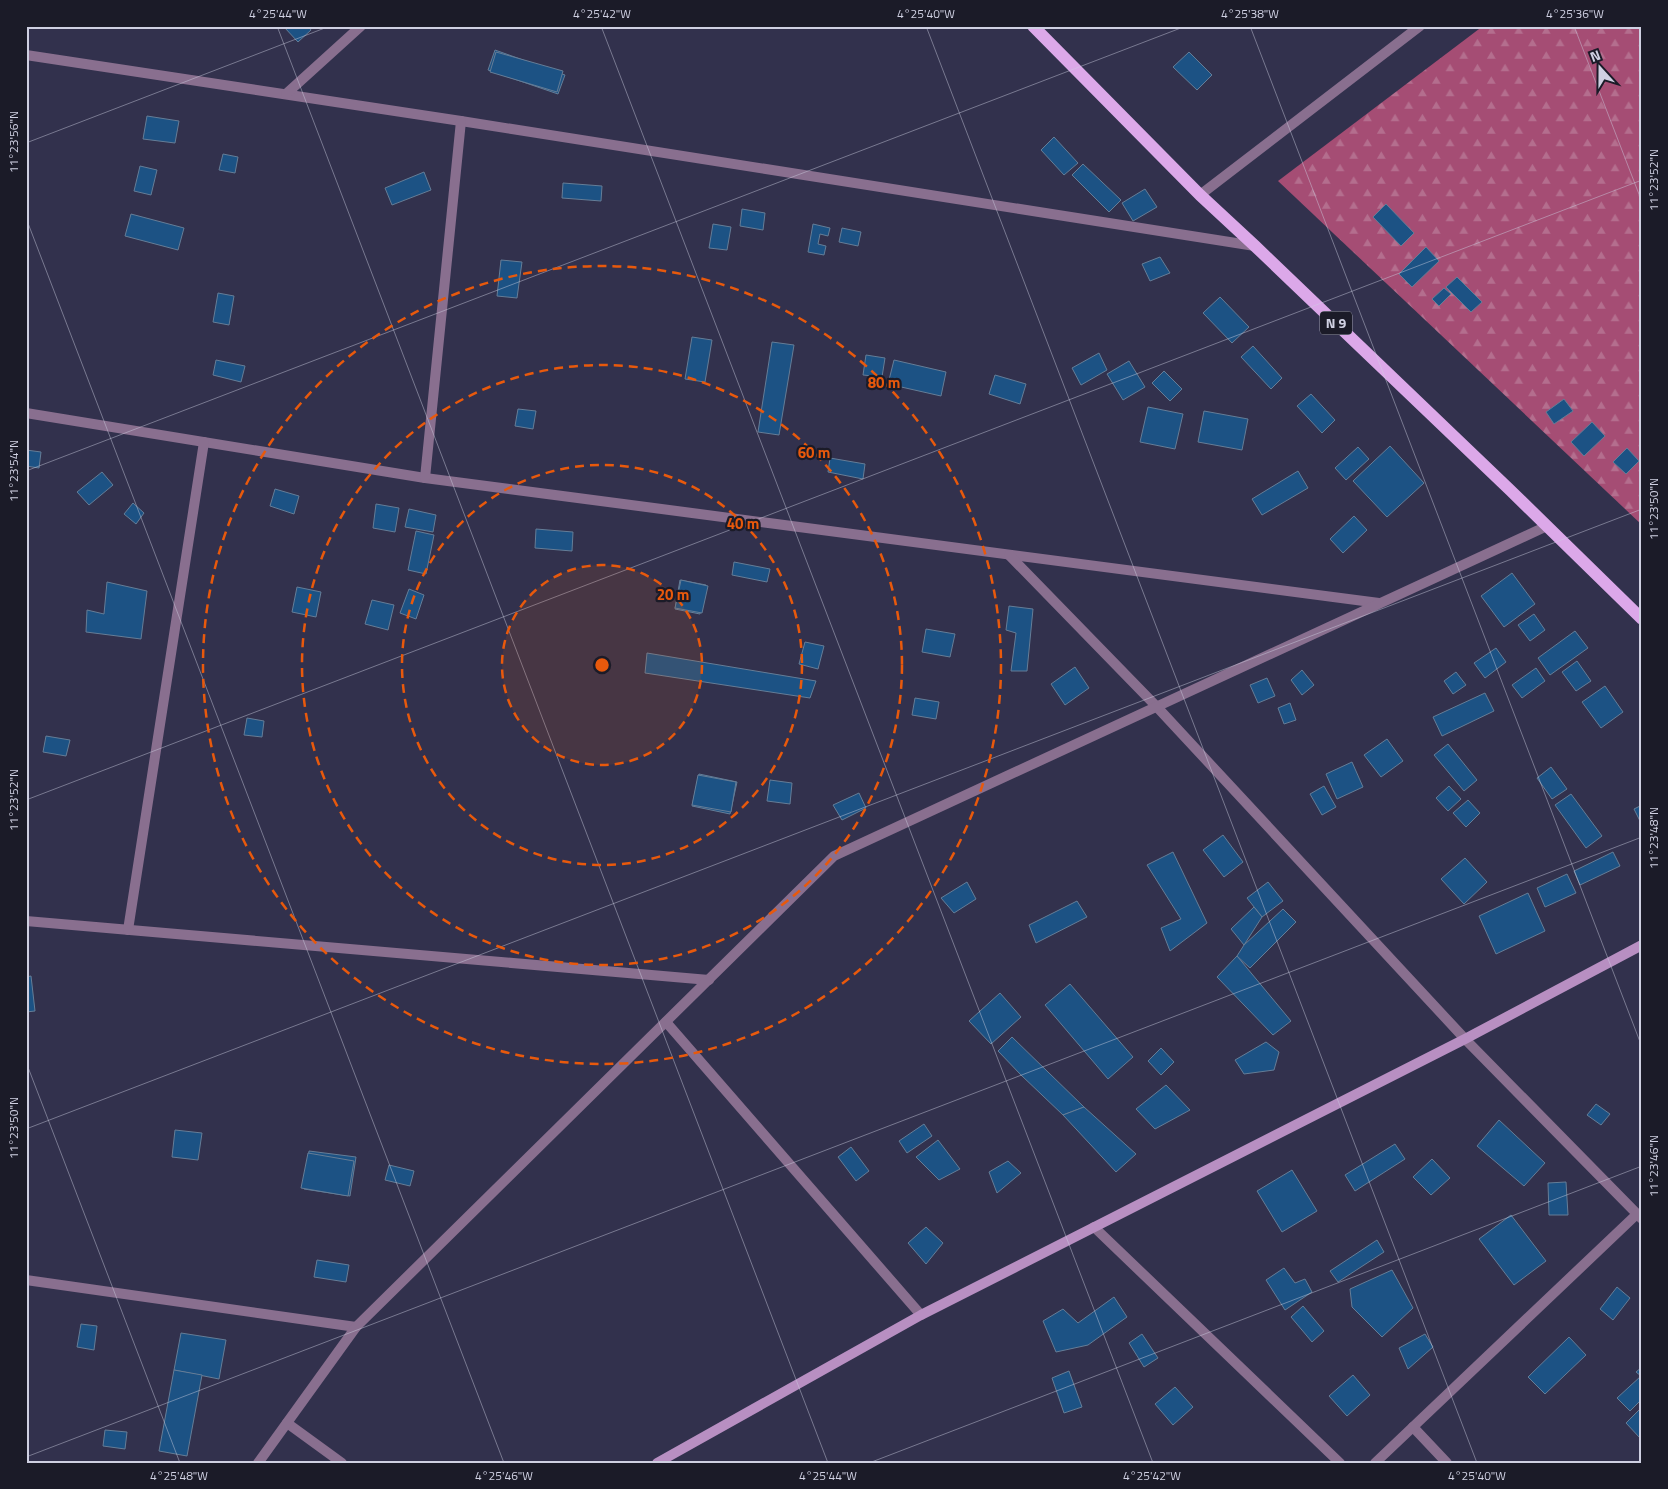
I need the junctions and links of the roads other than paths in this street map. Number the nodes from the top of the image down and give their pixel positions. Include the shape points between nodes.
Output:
1 (361, 26) edge
2 (1033, 26) edge
3 (1420, 26) edge
4 (26, 55) edge
5 (286, 94) junction
6 (461, 121) junction
7 (1200, 194) junction
8 (1256, 246) junction
9 (26, 413) edge
10 (204, 442) junction
11 (425, 478) junction
12 (1547, 526) junction
13 (1009, 555) junction
14 (1380, 603) junction
15 (1642, 619) edge
16 (1157, 707) junction
17 (26, 921) edge
18 (128, 930) junction
19 (1642, 945) edge
20 (709, 980) junction
21 (666, 1022) junction
22 (1465, 1039) junction
23 (1639, 1216) edge
24 (1094, 1227) junction
25 (26, 1280) edge
26 (921, 1315) junction
27 (356, 1327) junction
28 (287, 1423) junction
29 (1412, 1427) junction
30 (258, 1463) edge
31 (342, 1463) edge
32 (657, 1463) edge
33 (1340, 1463) edge
34 (1375, 1463) edge
35 (1447, 1463) edge

1 - 5 street
2 - 7 main road, N 9
3 - 7 street
4 - 5 street
5 - 6 street
6 - 8 street
6 - 11 street
7 - 8 main road, N 9
8 - 12 main road, N 9
9 - 10 street
10 - 11 street
10 - 18 street
11 - 13 street
12 - 14 street
12 - 15 main road, N 9
13 - 14 street
13 - 16 street
14 - 16 street
16 - 20 street via 834,856
16 - 22 street
17 - 18 street
18 - 20 street
19 - 22 street
20 - 21 street
21 - 26 street
21 - 27 street
22 - 23 street
22 - 24 street
23 - 29 street
24 - 26 street
24 - 33 street
25 - 27 street
26 - 32 street
27 - 28 street
28 - 30 street
28 - 31 street
29 - 34 street
29 - 35 street

